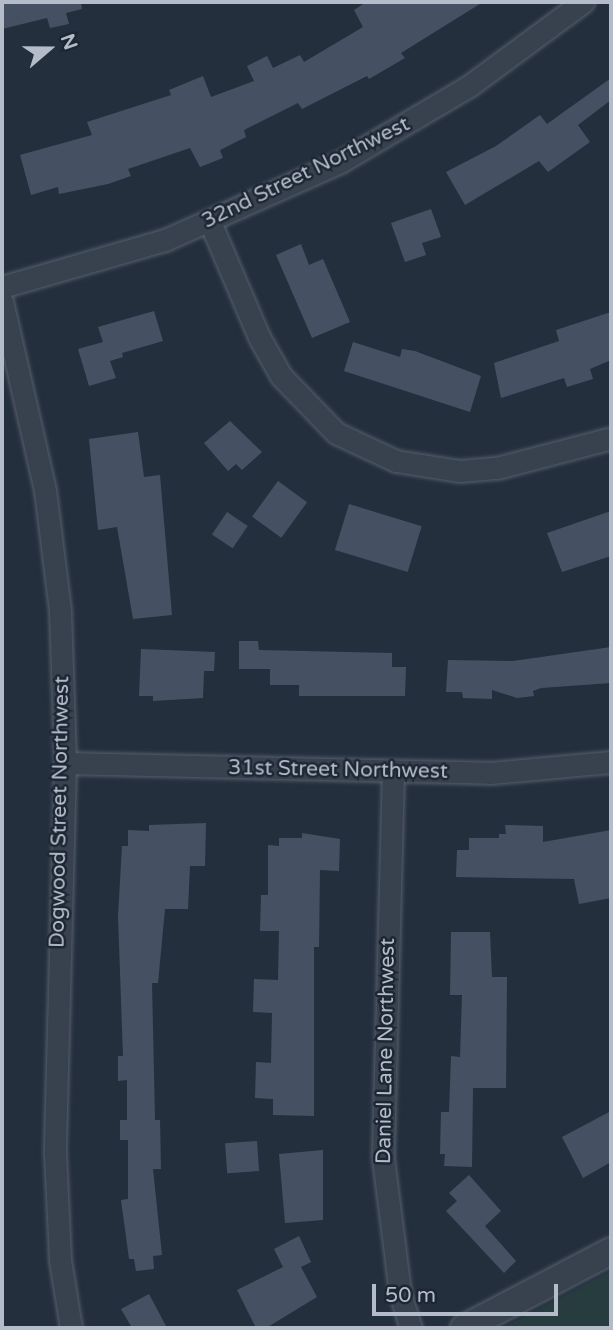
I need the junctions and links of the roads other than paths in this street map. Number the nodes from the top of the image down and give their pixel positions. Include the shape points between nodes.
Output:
1 (583, 2) edge
2 (210, 222) junction
3 (2, 288) edge
4 (2, 301) edge
5 (611, 438) edge
6 (611, 762) edge
7 (65, 763) junction
8 (393, 771) junction
9 (611, 1251) edge
10 (71, 1328) edge
11 (411, 1328) edge
12 (464, 1328) edge

1 - 2 street, 32nd Street Northwest via 469,86 381,141
2 - 3 street, 32nd Street Northwest via 96,263
2 - 5 street via 259,337 281,376 336,433 396,461 460,471 497,468
4 - 7 street, Dogwood Street Northwest via 36,442 54,547
6 - 8 street, 31st Street Northwest via 490,773
7 - 8 street, 31st Street Northwest
7 - 10 street, Dogwood Street Northwest via 54,1075 56,1215
8 - 11 street, Daniel Lane Northwest via 383,1158 400,1293
9 - 12 street

